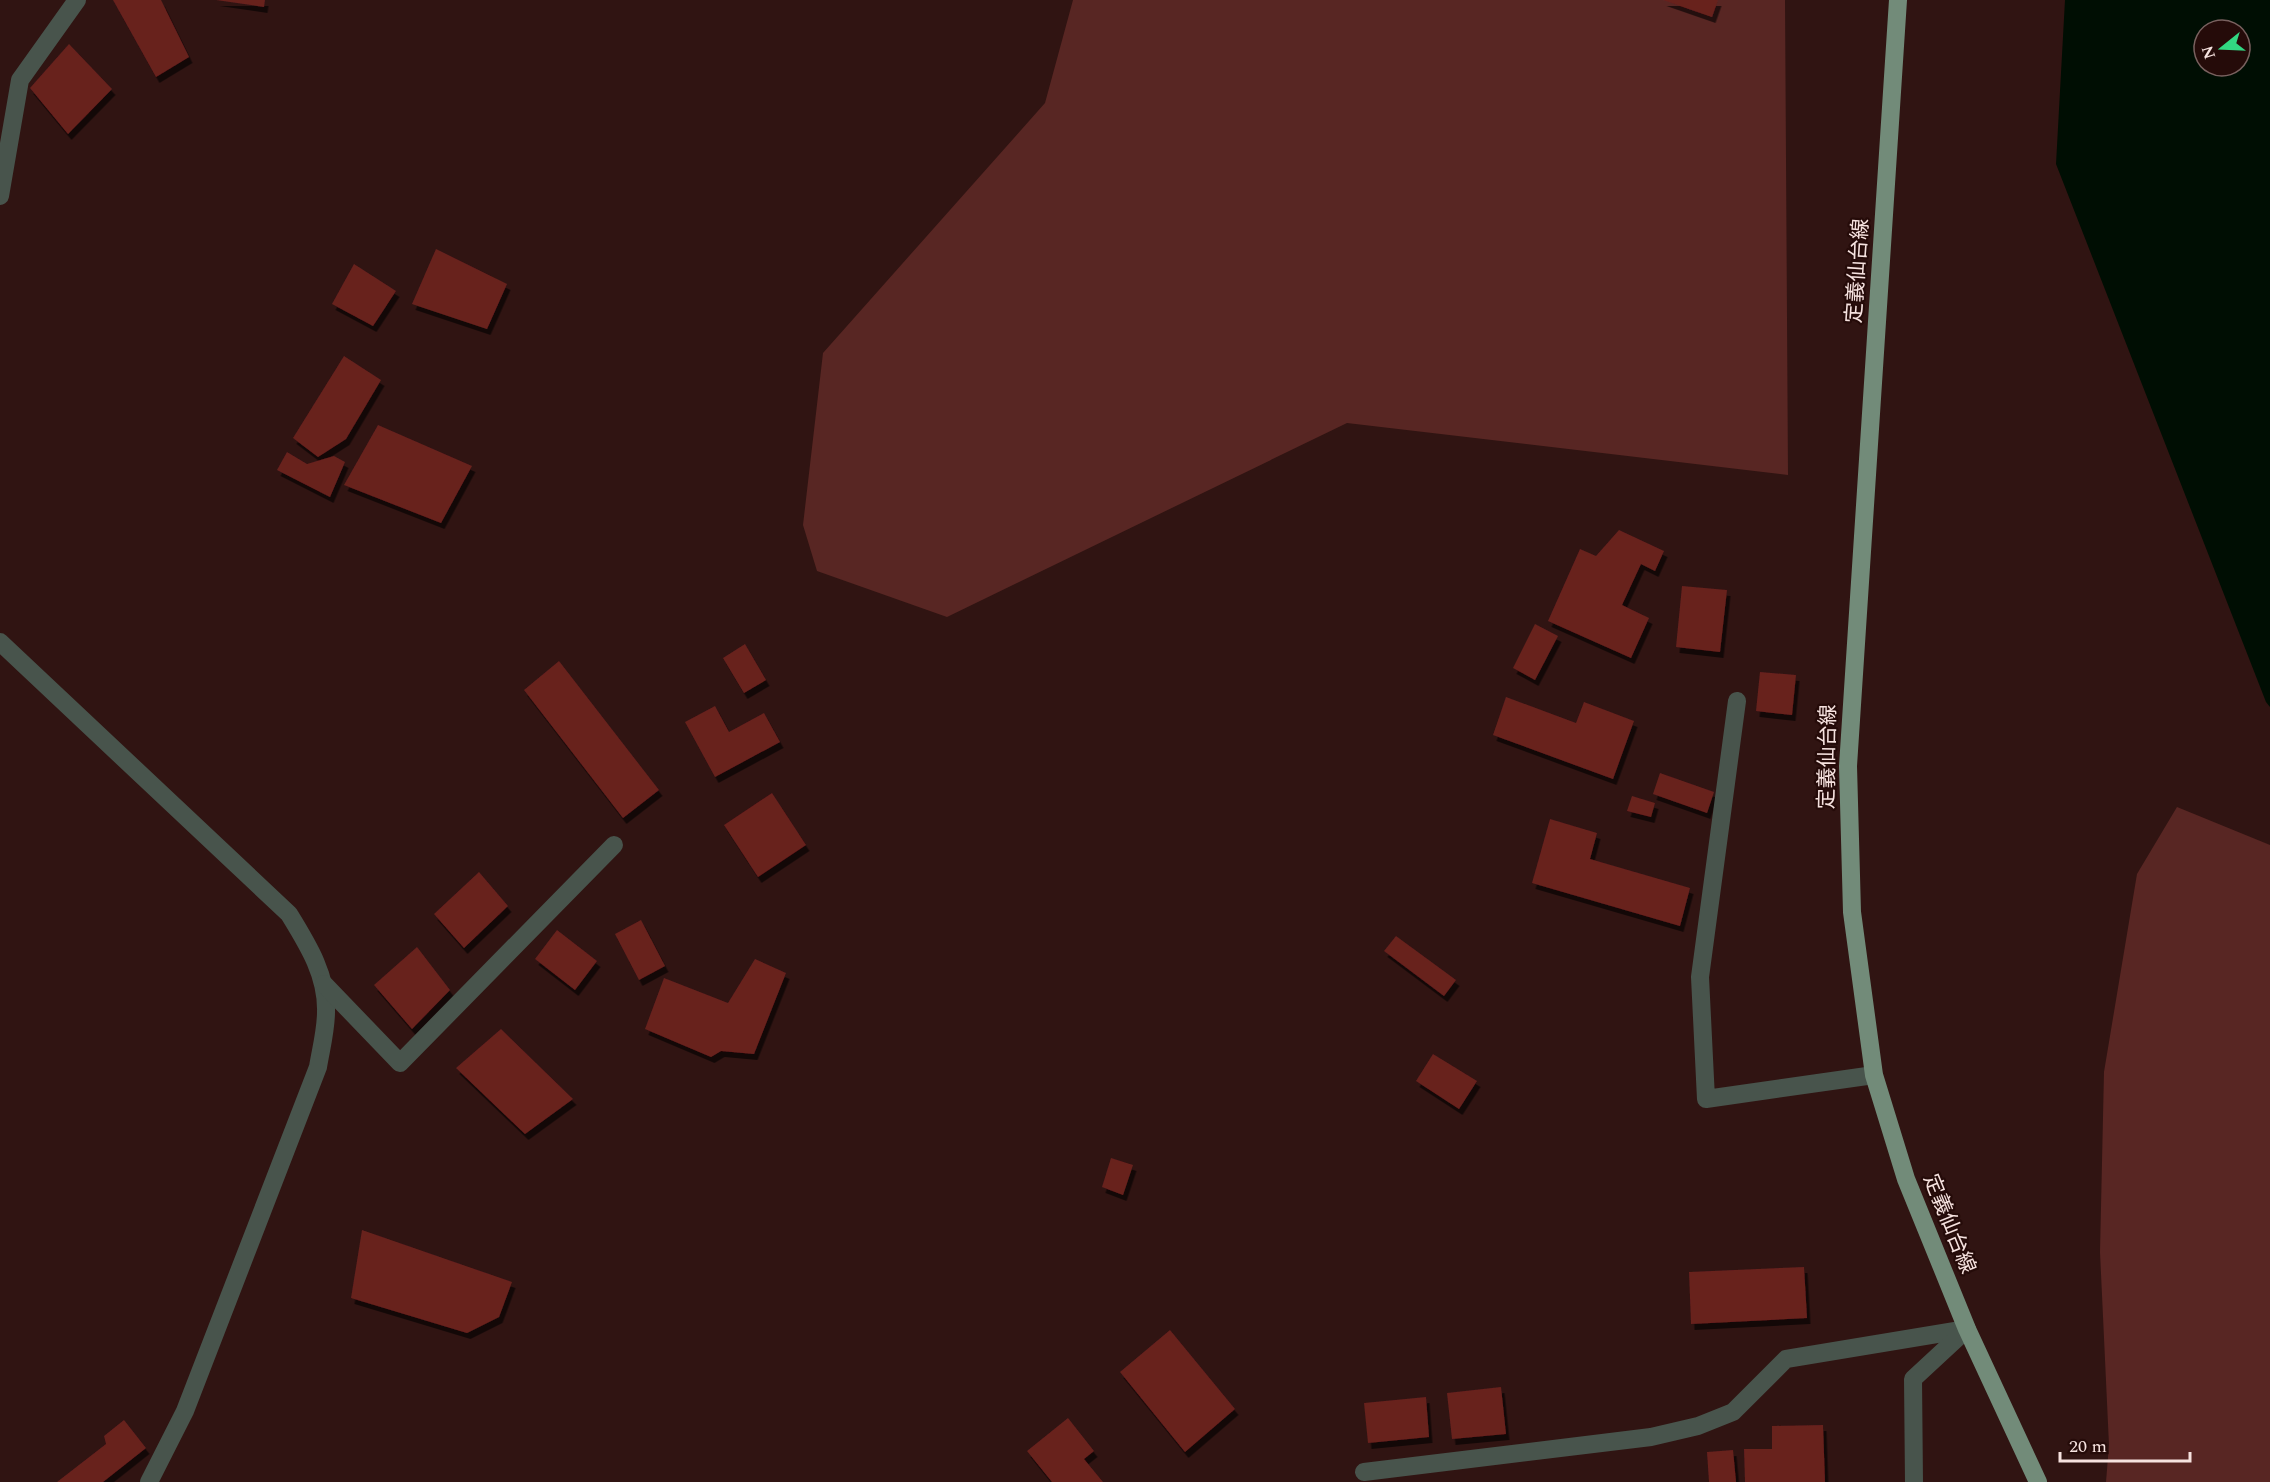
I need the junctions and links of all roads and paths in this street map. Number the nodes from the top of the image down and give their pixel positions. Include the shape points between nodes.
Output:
1 (77, 0) edge
2 (1898, 0) edge
3 (0, 196) edge
4 (0, 642) edge
5 (1737, 701) dead end
6 (614, 845) dead end
7 (324, 984) junction
8 (1874, 1075) junction
9 (1967, 1329) junction
10 (1364, 1472) dead end
11 (148, 1482) edge
12 (1914, 1482) edge
13 (2038, 1482) edge

1 - 3 street via 20,80
2 - 8 main road, 定義仙台線 via 1848,766 1852,912
4 - 7 street via 289,914 312,951
5 - 8 street via 1700,978 1706,1099
6 - 7 street via 400,1063
7 - 11 street via 326,1013 318,1067 185,1411
8 - 9 main road, 定義仙台線 via 1906,1179
9 - 10 street via 1786,1359 1733,1412 1698,1426 1651,1437
9 - 12 street via 1913,1379
9 - 13 main road, 定義仙台線

